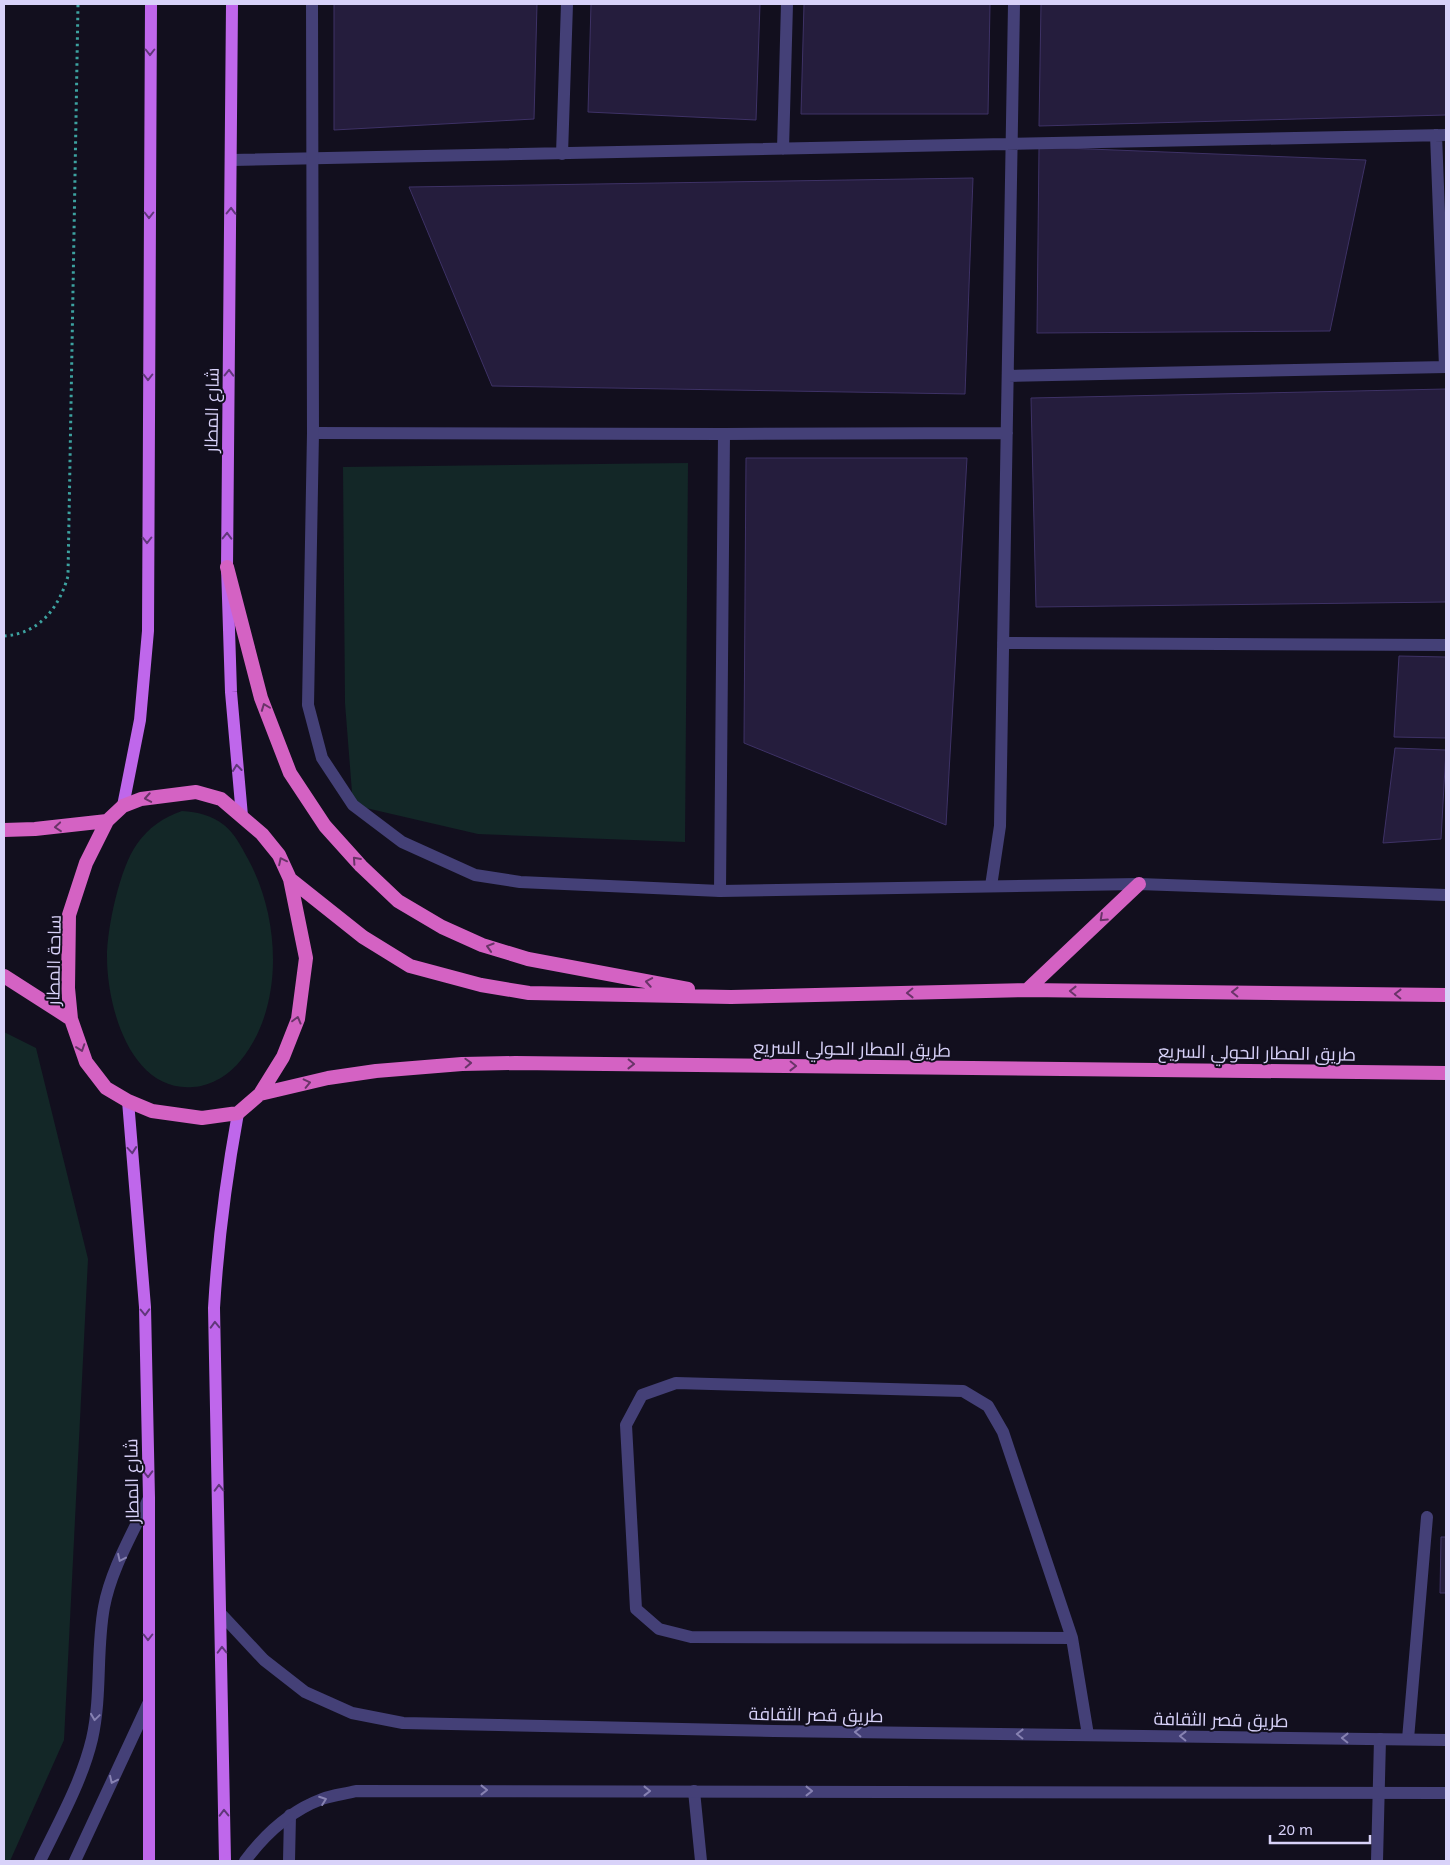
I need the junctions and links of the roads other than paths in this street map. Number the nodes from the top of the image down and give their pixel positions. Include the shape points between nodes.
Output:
1 (151, 4) edge
2 (232, 4) edge
3 (312, 4) edge
4 (568, 4) edge
5 (787, 4) edge
6 (1014, 4) edge
7 (1441, 135) edge
8 (1012, 144) junction
9 (784, 149) junction
10 (562, 154) junction
11 (232, 160) junction
12 (313, 160) junction
13 (1446, 367) edge
14 (1008, 376) junction
15 (313, 433) junction
16 (1006, 433) junction
17 (724, 434) junction
18 (227, 567) junction
19 (1003, 643) junction
20 (1446, 645) edge
21 (123, 806) junction
22 (242, 816) junction
23 (106, 821) junction
24 (4, 830) edge
25 (290, 879) junction
26 (1139, 884) junction
27 (991, 886) junction
28 (720, 891) junction
29 (1446, 895) edge
30 (4, 976) edge
31 (1027, 990) junction
32 (1446, 995) edge
33 (731, 996) junction
34 (71, 1019) junction
35 (1446, 1073) edge
36 (260, 1094) junction
37 (128, 1101) junction
38 (238, 1112) junction
39 (149, 1498) junction
40 (1427, 1517) dead end
41 (222, 1614) junction
42 (1072, 1638) junction
43 (148, 1704) junction
44 (1088, 1735) junction
45 (1380, 1739) junction
46 (1408, 1739) junction
47 (1446, 1740) edge
48 (694, 1791) junction
49 (1379, 1792) junction
50 (1446, 1793) edge
51 (290, 1815) junction
52 (40, 1861) edge
53 (75, 1861) edge
54 (149, 1861) edge
55 (225, 1861) edge
56 (245, 1861) edge
57 (289, 1861) edge
58 (701, 1861) edge
59 (1377, 1861) edge

1 -> 21 main road via 148,631 140,720
2 - 11 main road, شارع المطار
3 - 12 street
4 - 10 street
5 - 9 street
6 - 8 street
7 - 8 street
7 - 13 street
8 - 9 street
8 - 14 street
9 - 10 street
10 - 12 street
11 - 12 street
18 -> 11 main road, شارع المطار
12 - 15 street
13 - 14 street
14 - 16 street
15 - 17 street
15 - 28 street via 308,705 322,758 353,805 402,842 475,875 520,882
16 - 17 street
16 - 19 street
17 - 28 street
22 -> 18 main road, شارع المطار via 231,692
33 -> 18 highway via 528,960 442,927 398,901 325,826 290,773 261,698
19 - 20 street
19 - 27 street via 1000,826
22 -> 21 highway, ساحة المطار via 221,799 196,792 141,799
21 - 23 highway, ساحة المطار
25 -> 22 highway, ساحة المطار via 279,854
23 -> 24 highway
23 - 34 highway, ساحة المطار via 86,863 69,915
25 - 33 highway via 364,937 410,966 463,981 529,993
36 -> 25 highway, ساحة المطار via 283,1057 298,1019 306,958
26 - 27 street
26 - 29 street
26 -> 31 highway
27 - 28 street
30 - 34 highway
32 -> 31 highway
31 -> 33 highway
34 -> 37 highway, ساحة المطار via 86,1062 106,1088
36 -> 35 highway, طريق المطار الحولي السريع via 376,1071 488,1063
36 - 38 highway, ساحة المطار
37 - 38 highway, ساحة المطار via 152,1111 202,1118
37 -> 39 main road, شارع المطار via 145,1307
41 -> 38 main road via 214,1308 225,1183
39 -> 43 main road, شارع المطار
39 -> 52 street via 104,1604 92,1738 79,1777
40 - 46 street
44 -> 41 street, طريق قصر الثقافة via 403,1723 352,1713 305,1692 264,1660
55 -> 41 main road
42 - 42 street via 691,1636 659,1629 636,1609 626,1425 642,1395 676,1383 963,1391 988,1406 1003,1432
42 - 44 street
43 -> 53 street
43 - 54 main road, شارع المطار
45 -> 44 street, طريق قصر الثقافة
45 - 46 street, طريق قصر الثقافة
45 - 49 street
46 - 47 street, طريق قصر الثقافة
48 -> 49 street
51 -> 48 street via 322,1799 356,1791
48 - 58 street
49 - 50 street
49 - 59 street
51 - 56 street via 262,1838
51 - 57 street

